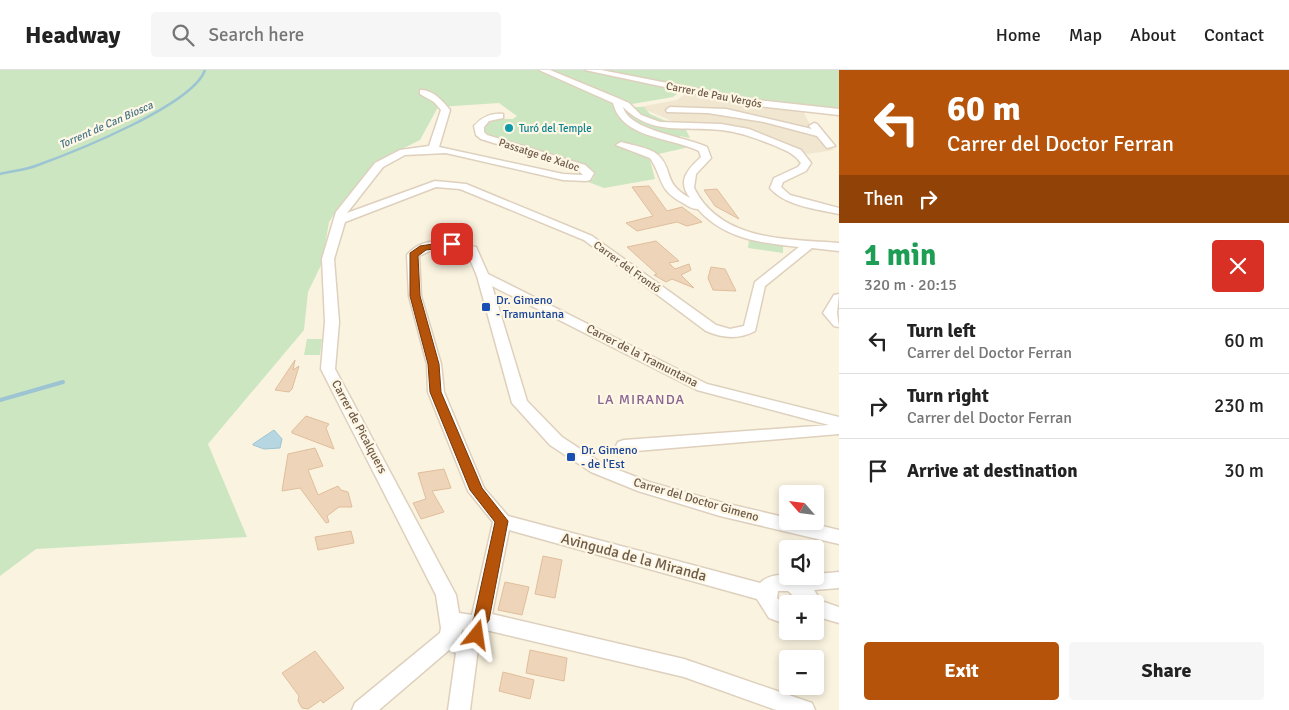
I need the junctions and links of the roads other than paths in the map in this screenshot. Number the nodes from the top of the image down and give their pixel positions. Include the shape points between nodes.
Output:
1 (543, 70) edge
2 (589, 70) edge
3 (422, 92) dead end
4 (618, 101) junction
5 (805, 109) junction
6 (670, 110) dead end
7 (839, 112) edge
8 (500, 116) dead end
9 (819, 134) junction
10 (621, 145) dead end
11 (830, 146) dead end
12 (433, 149) junction
13 (703, 211) junction
14 (839, 211) edge
15 (339, 220) junction
16 (810, 244) junction
17 (839, 247) edge
18 (482, 276) junction
19 (839, 298) edge
20 (839, 323) edge
21 (839, 422) edge
22 (839, 429) edge
23 (624, 446) dead end
24 (502, 521) junction
25 (839, 537) edge
26 (839, 580) edge
27 (824, 581) edge
28 (779, 583) edge
29 (794, 585) edge
30 (766, 593) junction
31 (808, 595) edge
32 (779, 611) edge
33 (824, 611) edge
34 (839, 615) edge
35 (465, 631) junction
36 (363, 710) edge
37 (459, 710) edge
38 (804, 710) edge

1 - 4 street
2 - 5 street, Carrer de Pau Vergós via 749,102
3 - 12 street via 437,100 446,110
4 - 13 street via 621,115 634,127 689,141 704,149 706,158 688,180 688,192
4 - 14 street via 638,117 659,125 746,131 798,152 806,163 802,169 778,180 775,188 786,197
5 - 7 street, Carrer de Pau Vergós
5 - 9 street
6 - 9 street via 689,108 723,112 787,124
8 - 12 street, Passatge de Xaloc via 486,119 479,126 479,133 484,138 581,167 589,172 586,178
9 - 11 street
10 - 13 street via 654,156 674,194
12 - 15 street, Carrer de Picalquers via 403,152 379,165
13 - 16 street via 742,234
15 - 16 street, Carrer del Frontó via 435,184 462,186 588,238 710,328 726,334 740,334 750,328 759,285
15 - 35 street, Carrer de Picalquers via 328,259 332,322 328,369
16 - 17 street
18 - 21 street, Carrer de la Tramuntana via 702,387
18 - 24 street, Carrer del Doctor Gimeno via 472,250 452,244 423,248 413,255 415,296 434,364 436,392 477,490
18 - 25 street, Carrer del Doctor Gimeno via 520,403 556,441 597,468 644,487
19 - 20 street via 830,313
22 - 23 street
24 - 30 street, Avinguda de la Miranda
24 - 35 street
26 - 27 street
28 - 30 street via 768,587
29 - 31 street
30 - 32 street via 771,606
33 - 34 street
35 - 36 street
35 - 37 street via 466,666
35 - 38 street via 684,668

